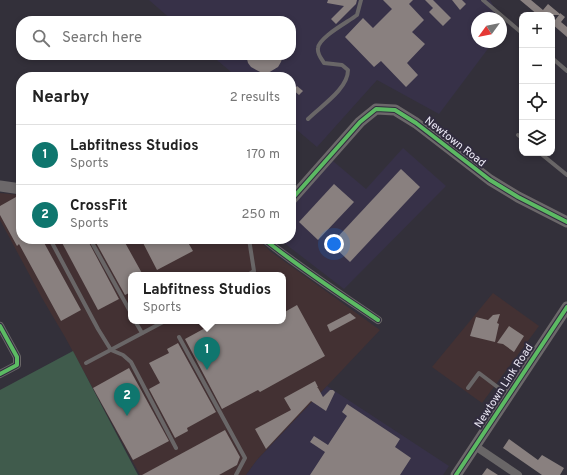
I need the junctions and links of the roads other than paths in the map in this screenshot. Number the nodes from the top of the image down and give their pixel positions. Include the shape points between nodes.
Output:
1 (361, 0) edge
2 (483, 0) edge
3 (519, 30) edge
4 (555, 60) edge
5 (567, 70) edge
6 (308, 119) dead end
7 (544, 156) edge
8 (567, 175) edge
9 (0, 186) edge
10 (16, 188) edge
11 (296, 194) edge
12 (567, 222) edge
13 (53, 244) edge
14 (93, 244) edge
15 (250, 244) edge
16 (270, 244) edge
17 (252, 272) edge
18 (567, 307) edge
19 (128, 308) edge
20 (378, 320) dead end
21 (137, 324) edge
22 (159, 324) edge
23 (0, 326) edge
24 (142, 333) junction
25 (179, 337) dead end
26 (111, 350) junction
27 (86, 363) dead end
28 (0, 374) edge
29 (468, 388) dead end
30 (508, 395) junction
31 (475, 446) junction
32 (176, 448) dead end
33 (236, 475) edge
34 (456, 475) edge
35 (518, 475) edge

1 - 6 lane via 357,15 323,38 318,47 319,56 324,63 342,65 348,70 348,77 340,89
2 - 3 lane
4 - 5 lane
7 - 8 lane
9 - 10 street
11 - 12 street, Newtown Road via 360,122 376,109 395,110 490,180
13 - 26 lane
14 - 19 lane
15 - 17 lane
16 - 20 street via 289,260
18 - 30 street, Newtown Link Road
21 - 24 lane
22 - 24 lane
23 - 28 street via 17,357 17,365
24 - 26 lane
25 - 33 lane via 245,458
26 - 27 lane
26 - 32 lane via 131,362
29 - 30 lane via 479,373
30 - 31 street, Newtown Link Road
31 - 34 street, Newtown Link Road
31 - 35 street

